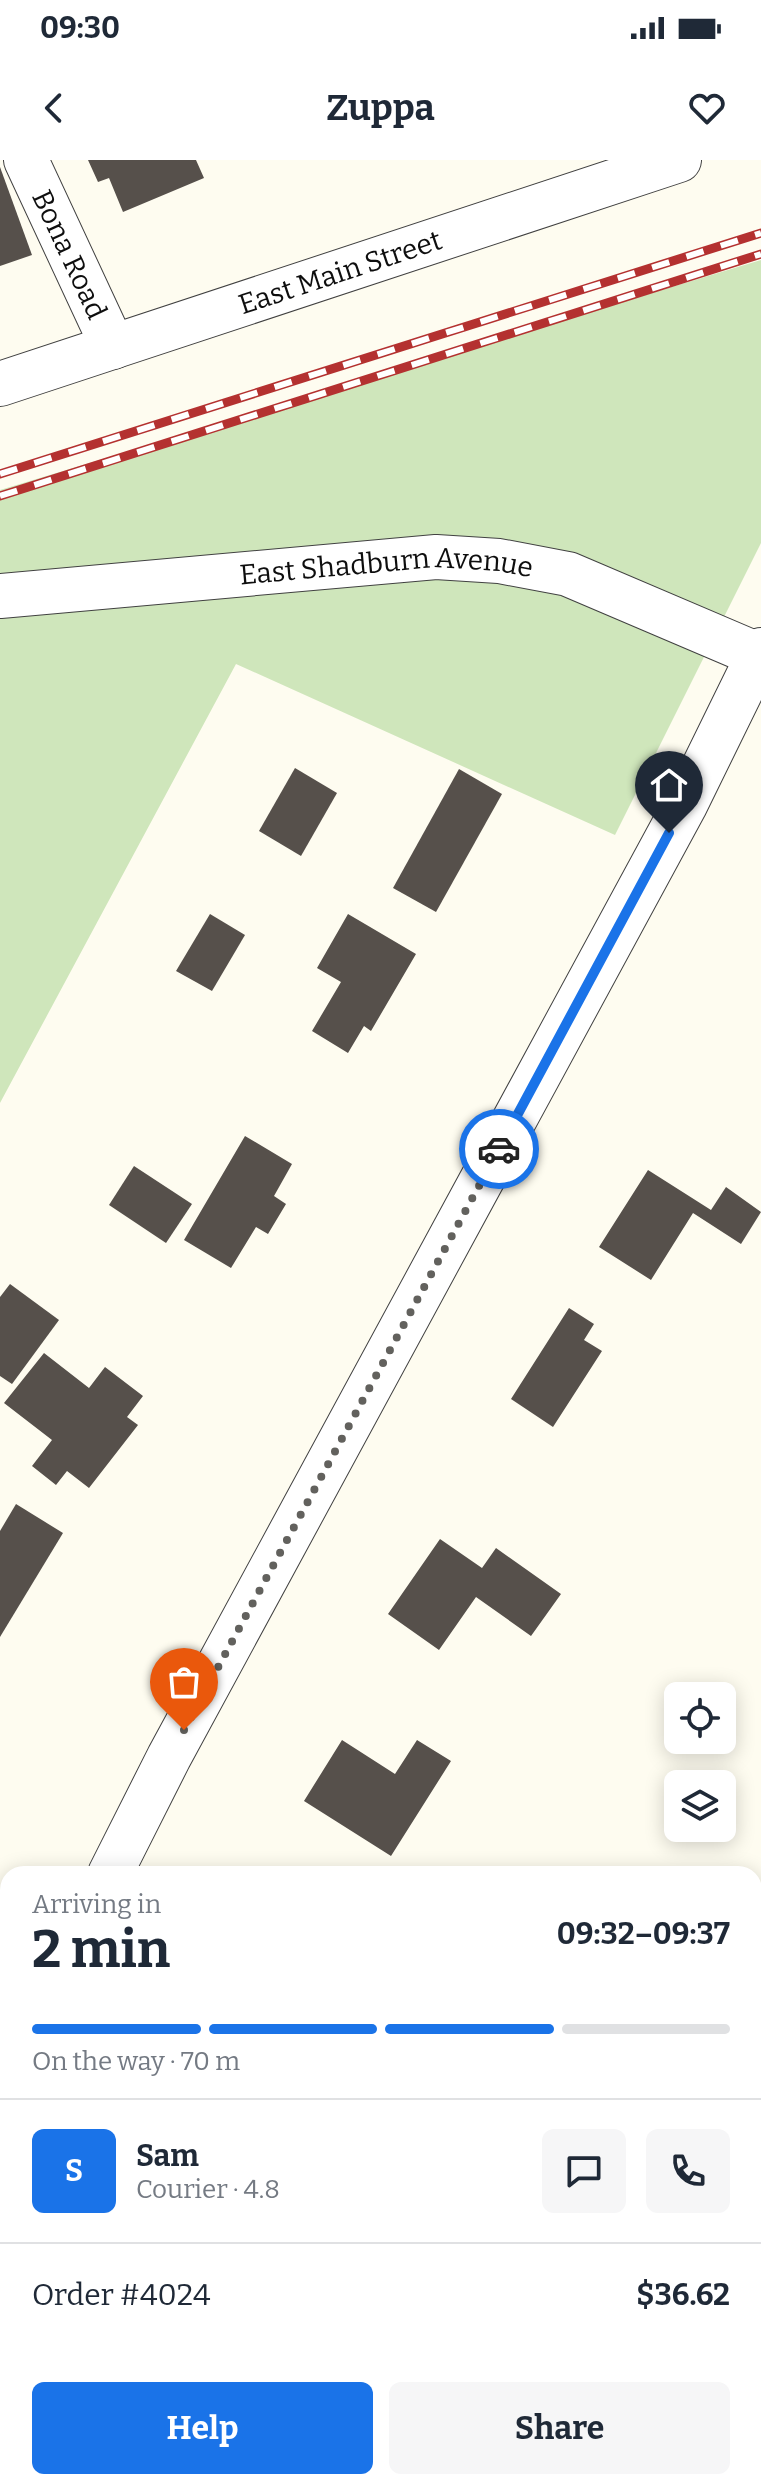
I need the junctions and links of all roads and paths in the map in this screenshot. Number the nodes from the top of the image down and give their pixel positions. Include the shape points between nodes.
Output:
1 (26, 160) edge
2 (679, 160) edge
3 (113, 347) junction
4 (0, 384) edge
5 (0, 596) edge
6 (760, 653) edge
7 (114, 1866) edge

1 - 3 street, Bona Road
2 - 3 street, East Main Street
3 - 4 street, East Main Street
5 - 6 street, East Shadburn Avenue via 436,557 499,561 568,574
6 - 7 street via 685,805

